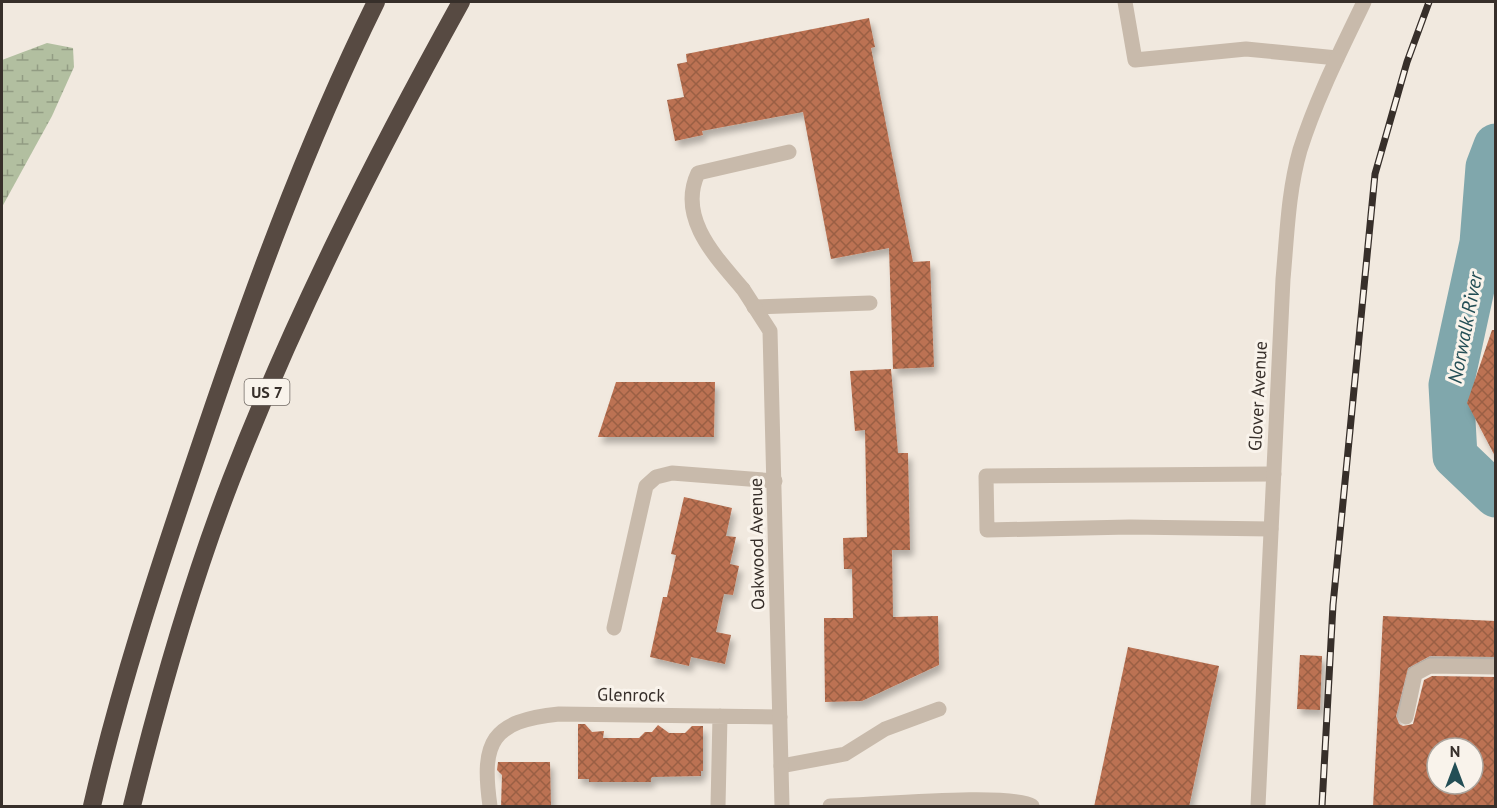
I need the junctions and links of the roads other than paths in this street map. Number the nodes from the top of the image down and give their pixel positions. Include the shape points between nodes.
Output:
1 (376, 2) edge
2 (461, 2) edge
3 (1125, 2) edge
4 (1364, 2) edge
5 (1337, 58) junction
6 (789, 152) dead end
7 (870, 303) dead end
8 (754, 307) junction
9 (1274, 474) junction
10 (775, 481) junction
11 (1271, 529) junction
12 (614, 628) dead end
13 (1496, 667) edge
14 (939, 709) dead end
15 (720, 716) junction
16 (780, 717) junction
17 (1406, 717) dead end
18 (781, 766) junction
19 (842, 806) edge
20 (92, 807) edge
21 (132, 807) edge
22 (490, 807) edge
23 (718, 807) edge
24 (782, 807) edge
25 (830, 807) edge
26 (1032, 807) edge
27 (1258, 807) edge

1 - 20 highway, US 7 via 311,147 219,389 129,665
2 - 21 highway, US 7 via 340,231 230,482 185,611
3 - 5 street via 1135,60 1246,50
4 - 5 street, Glover Avenue
5 - 9 street, Glover Avenue via 1300,152 1290,202
6 - 8 street, Oakwood Avenue via 698,173 691,188 695,219 704,242
7 - 8 street
8 - 10 street, Oakwood Avenue via 770,331
9 - 11 street, Glover Avenue
9 - 11 street via 986,476 987,530
10 - 12 street via 672,473 651,481 646,486
10 - 16 street, Oakwood Avenue
11 - 27 street, Glover Avenue
13 - 17 street via 1430,666 1415,674
14 - 18 street via 885,729 845,754
15 - 16 street, Glenrock
15 - 22 street, Glenrock via 536,716 507,728 490,743
15 - 23 street
16 - 18 street, Oakwood Avenue
18 - 24 street, Oakwood Avenue
19 - 25 street
19 - 26 street via 989,800

